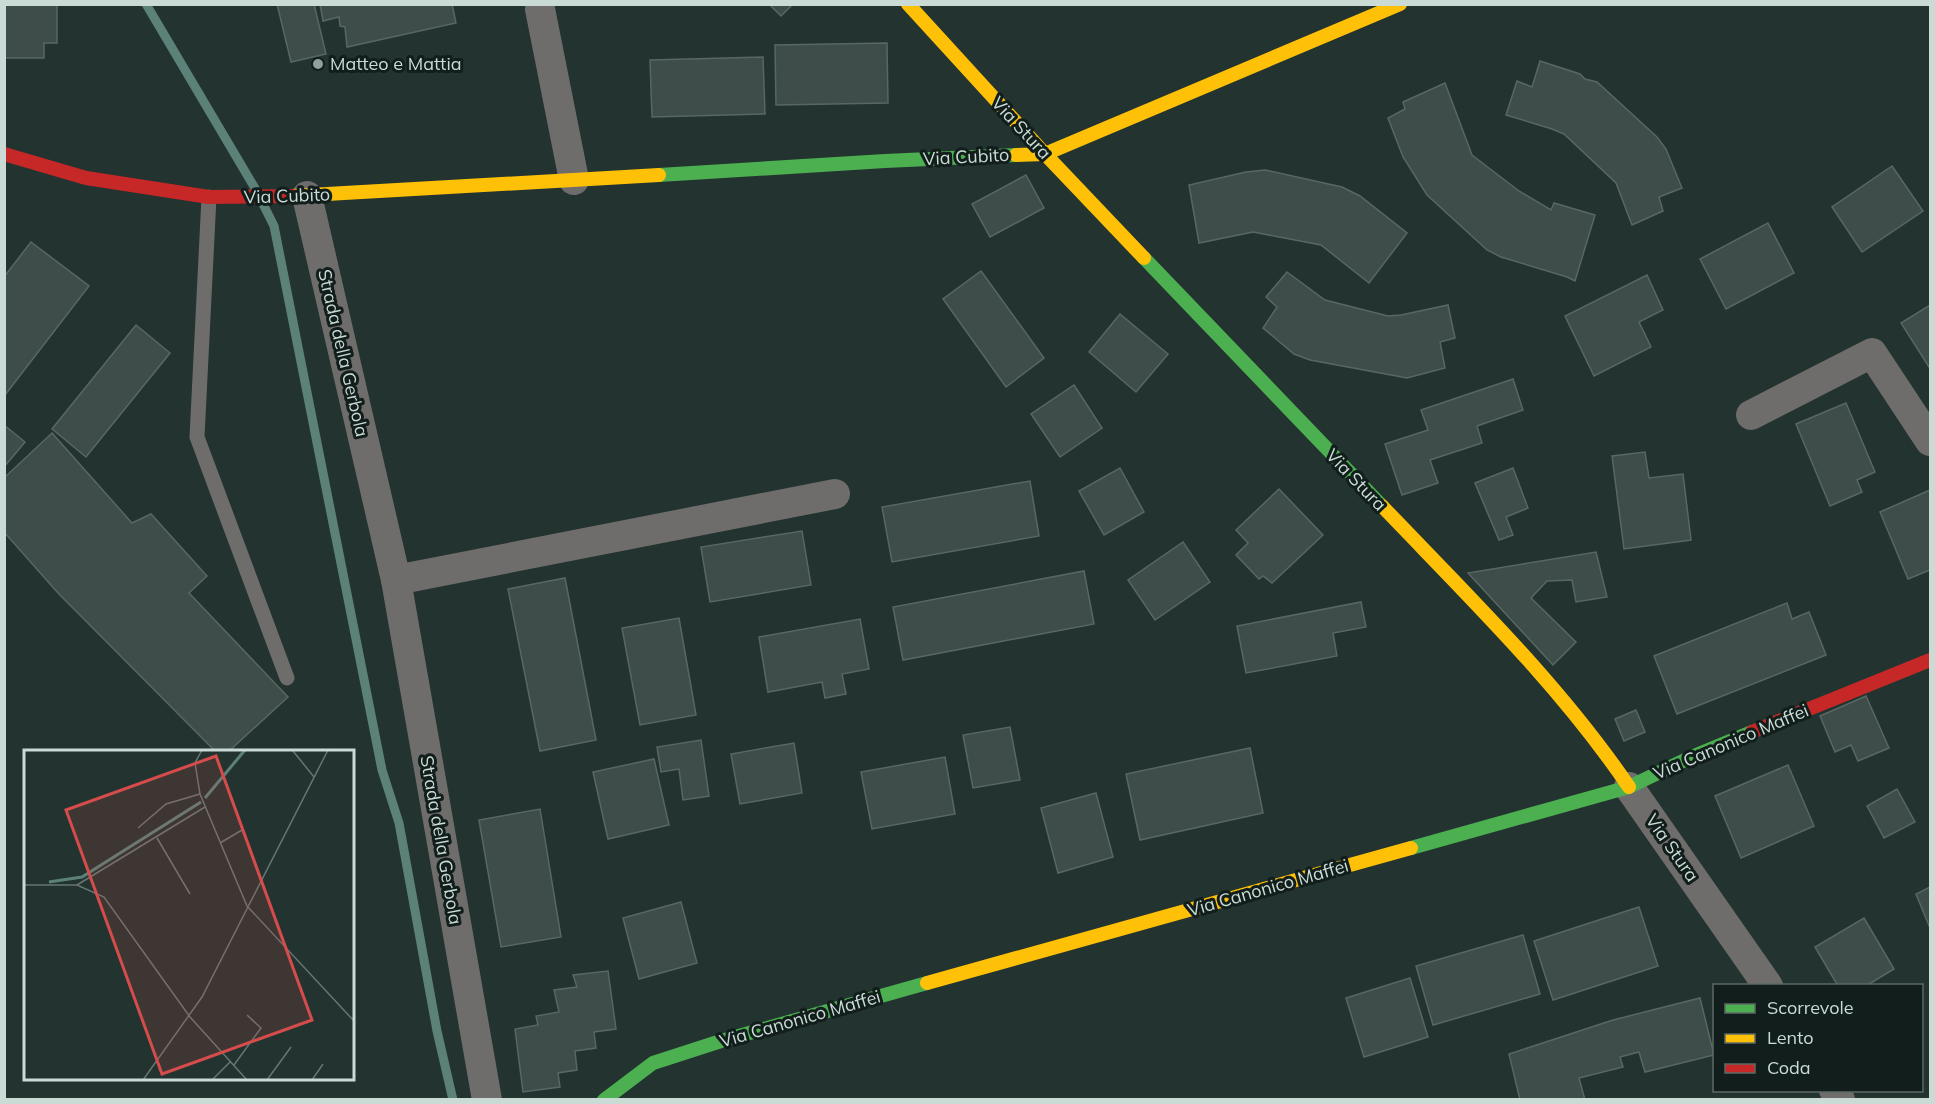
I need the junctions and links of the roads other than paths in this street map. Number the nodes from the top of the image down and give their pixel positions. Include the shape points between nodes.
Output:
1 (908, 4) edge
2 (1400, 4) edge
3 (540, 9) dead end
4 (4, 154) edge
5 (1045, 154) junction
6 (574, 180) junction
7 (306, 196) junction
8 (209, 197) junction
9 (1751, 415) dead end
10 (1930, 441) edge
11 (835, 494) dead end
12 (396, 580) junction
13 (1930, 660) edge
14 (287, 678) dead end
15 (1629, 787) junction
16 (1767, 984) edge
17 (487, 1100) edge
18 (604, 1100) edge

1 - 5 street, Via Stura
2 - 5 street, Via Cubito
3 - 6 street
4 - 8 street, Via Cubito via 86,178
5 - 6 street, Via Cubito
5 - 15 street, Via Stura via 1528,659
6 - 7 street, Via Cubito
7 - 8 street, Via Cubito
7 - 12 street, Strada della Gerbola
8 - 14 lane via 197,437
9 - 10 street via 1872,353
11 - 12 street
12 - 17 street, Strada della Gerbola
13 - 15 street, Via Canonico Maffei via 1689,758
15 - 16 street, Via Stura
15 - 18 street, Via Canonico Maffei via 721,1041 653,1063

